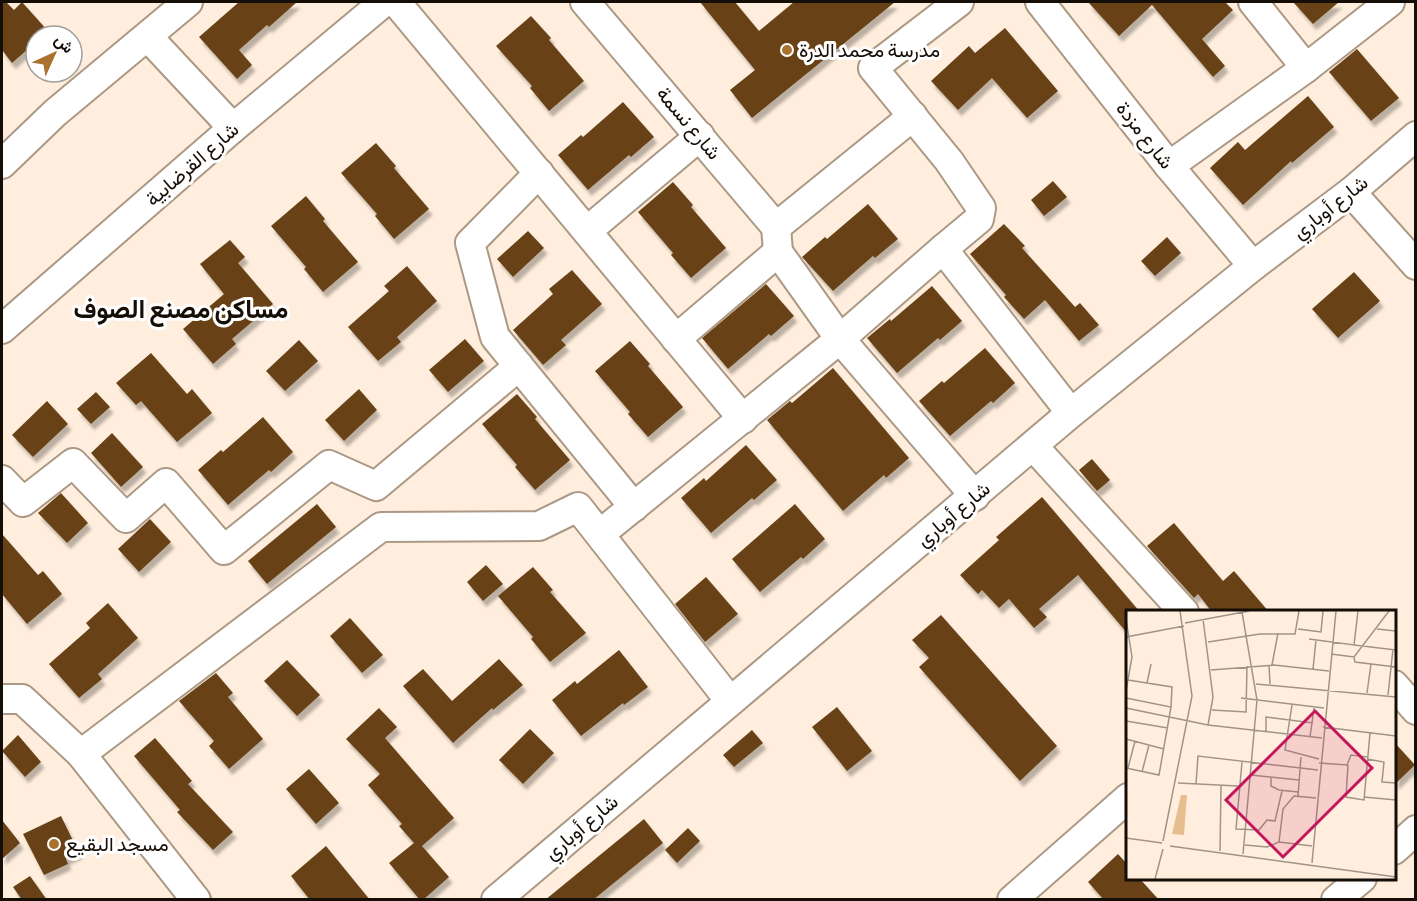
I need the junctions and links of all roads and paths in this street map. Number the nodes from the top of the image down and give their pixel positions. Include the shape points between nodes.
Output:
1 (188, 2) edge
2 (384, 2) edge
3 (396, 2) edge
4 (585, 2) edge
5 (959, 2) edge
6 (1040, 2) edge
7 (1253, 2) edge
8 (1390, 2) edge
9 (148, 37) junction
10 (1306, 68) junction
11 (913, 116) junction
12 (233, 128) junction
13 (700, 136) junction
14 (1416, 136) edge
15 (2, 164) edge
16 (1169, 166) junction
17 (538, 173) junction
18 (1352, 192) junction
19 (586, 231) junction
20 (777, 240) junction
21 (944, 249) junction
22 (1416, 264) edge
23 (1253, 267) junction
24 (2, 329) edge
25 (676, 339) junction
26 (840, 339) junction
27 (519, 366) junction
28 (1071, 413) junction
29 (742, 419) junction
30 (1033, 446) junction
31 (2, 480) edge
32 (376, 486) junction
33 (975, 496) junction
34 (634, 507) junction
35 (381, 527) junction
36 (600, 534) junction
37 (1182, 610) edge
38 (1396, 686) edge
39 (2, 699) edge
40 (730, 701) junction
41 (1416, 710) edge
42 (81, 754) junction
43 (1126, 800) edge
44 (1416, 830) edge
45 (1396, 848) edge
46 (1361, 880) edge
47 (196, 900) edge
48 (496, 900) edge
49 (1012, 900) edge
50 (1336, 900) edge

1 - 9 street
2 - 12 street, شارع القرضابية
3 - 17 street
4 - 13 street, شارع نسمة
5 - 11 street via 873,68
6 - 16 street, شارع مزدة
7 - 10 street
8 - 10 street
9 - 12 street
9 - 15 street via 55,113
10 - 16 street
11 - 20 street
11 - 21 street via 981,208 979,219
12 - 24 street, شارع القرضابية
13 - 19 street
13 - 20 street, شارع نسمة
14 - 18 street, شارع أوباري
16 - 23 street, شارع مزدة
17 - 19 street
17 - 27 street via 470,243 495,337
18 - 22 street
18 - 23 street, شارع أوباري
19 - 25 street
20 - 25 street
20 - 26 street, شارع نسمة
21 - 26 street
21 - 28 street
23 - 28 street, شارع أوباري
25 - 29 street
26 - 29 street
26 - 33 street, شارع نسمة
27 - 32 street
27 - 34 street
28 - 30 street, شارع أوباري
29 - 34 street
30 - 33 street, شارع أوباري
30 - 37 street
31 - 32 street via 23,502 73,463 126,518 166,483 224,550 329,465
32 - 35 street
33 - 40 street, شارع أوباري
34 - 36 street
35 - 36 street via 538,526 578,507
35 - 42 street
36 - 40 street
38 - 41 street
39 - 42 street via 22,699
40 - 48 street, شارع أوباري
42 - 47 street
43 - 49 street
44 - 45 street
46 - 50 street

